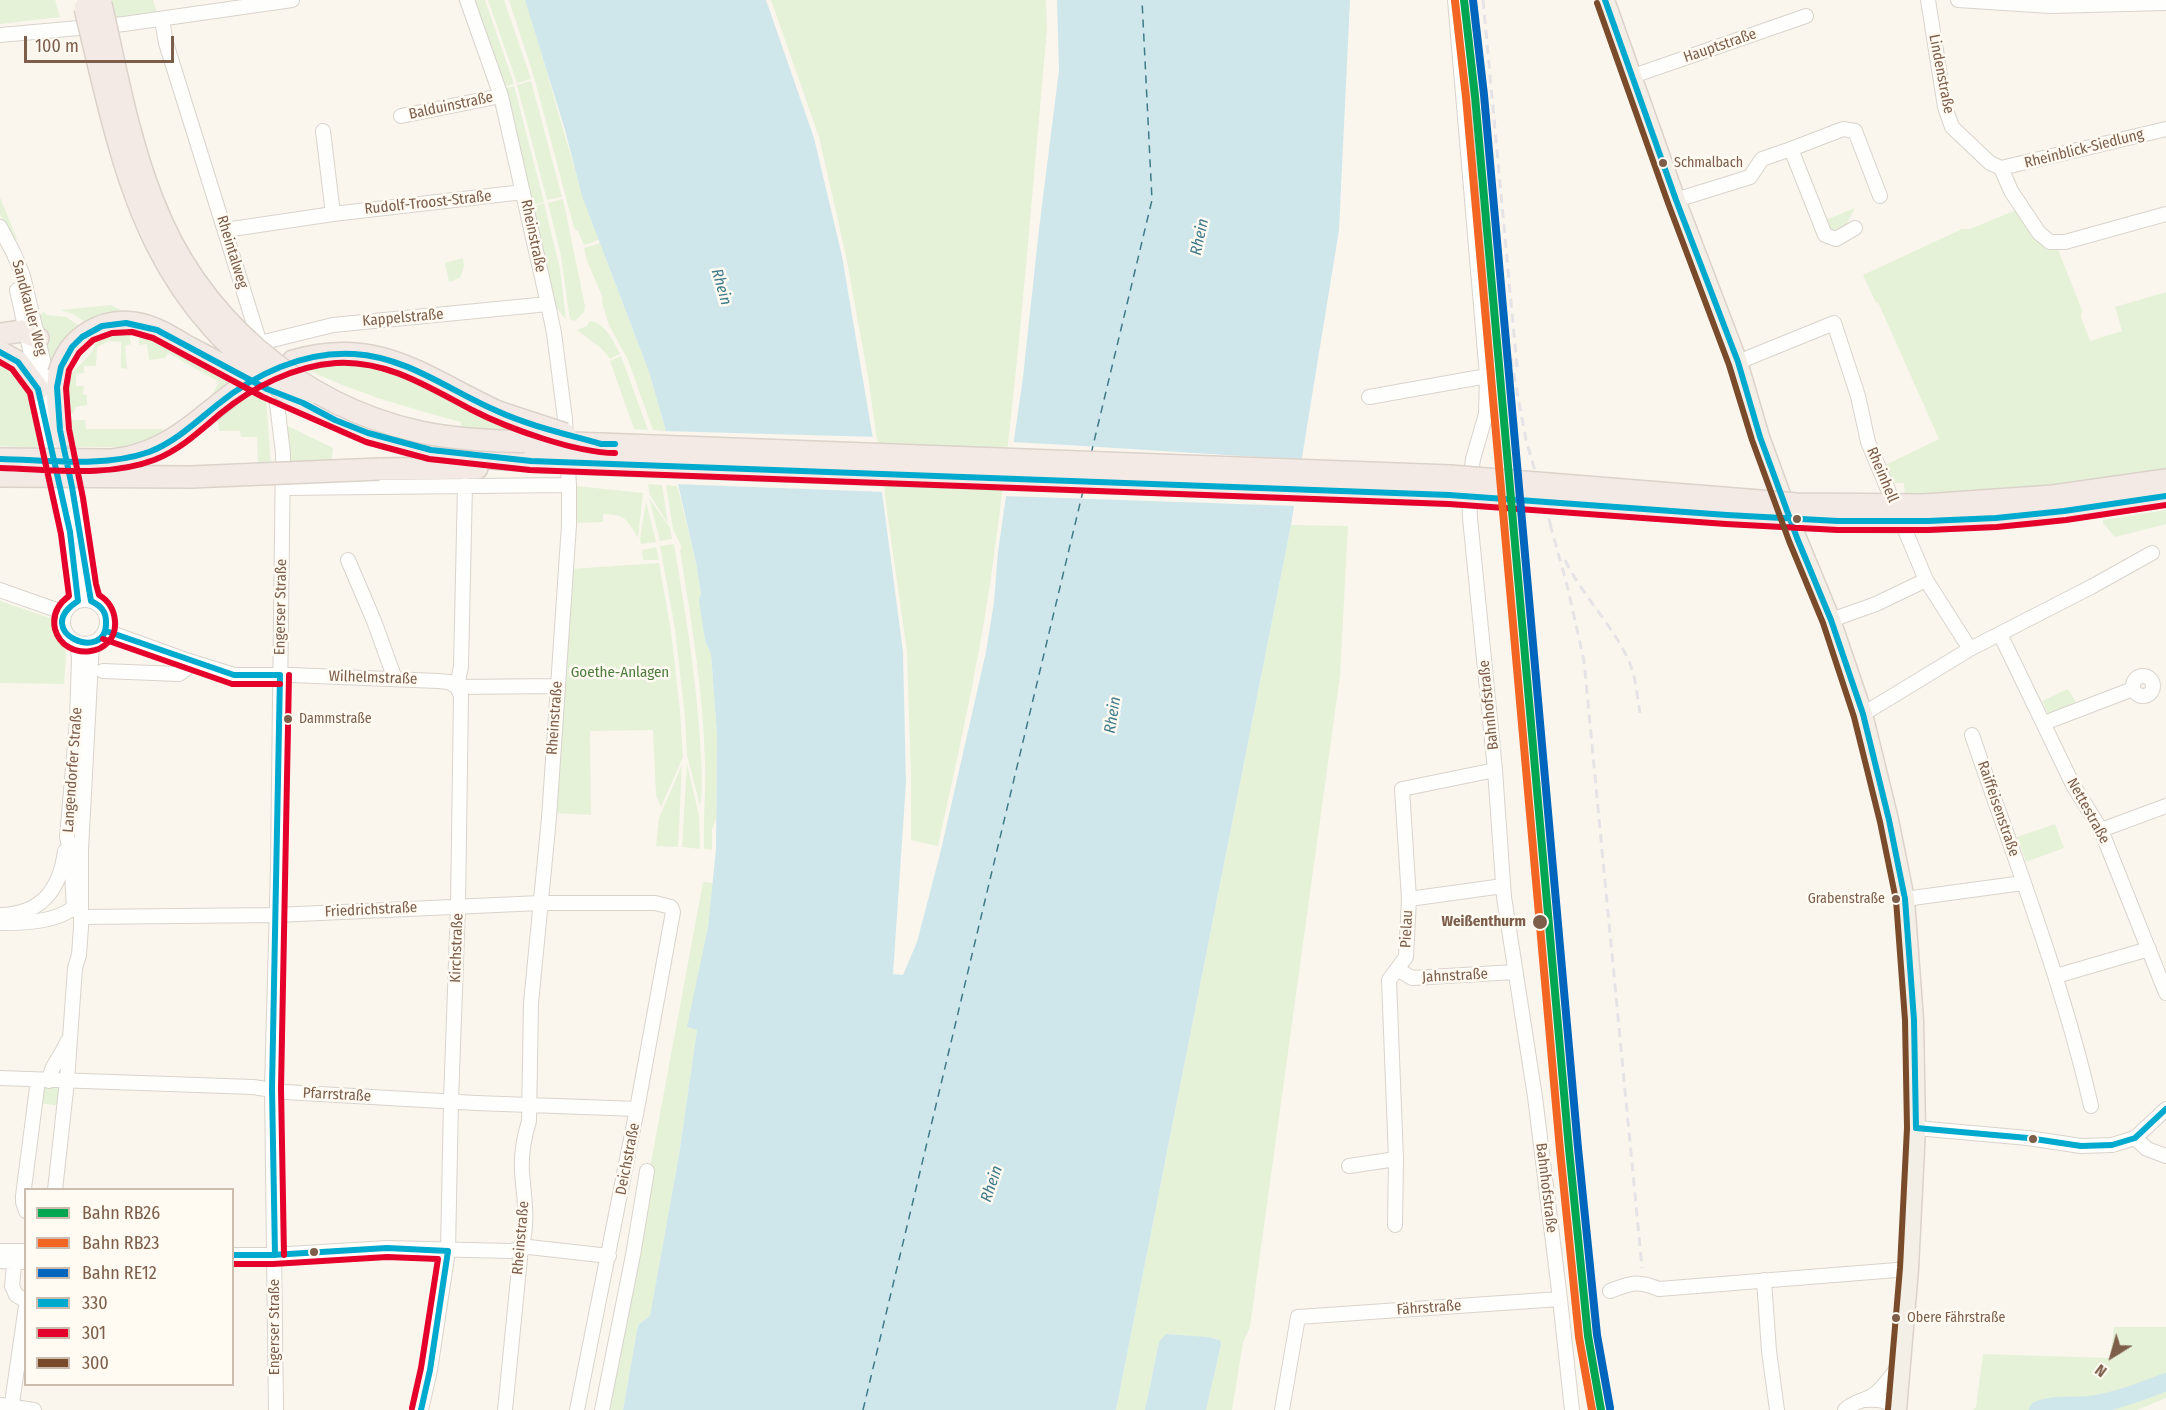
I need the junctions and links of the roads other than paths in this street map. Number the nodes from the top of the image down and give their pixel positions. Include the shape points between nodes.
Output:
1 (292, 0) edge
2 (467, 0) edge
3 (1455, 0) edge
4 (1605, 0) edge
5 (1928, 0) edge
6 (1958, 0) edge
7 (92, 3) edge
8 (2166, 3) edge
9 (1806, 16) dead end
10 (162, 20) junction
11 (0, 35) edge
12 (1633, 76) junction
13 (501, 96) junction
14 (401, 116) dead end
15 (2166, 129) edge
16 (323, 131) dead end
17 (1791, 149) junction
18 (2001, 168) junction
19 (523, 192) junction
20 (1880, 196) dead end
21 (1676, 200) junction
22 (333, 214) junction
23 (2166, 214) edge
24 (1855, 228) dead end
25 (225, 230) junction
26 (2, 231) edge
27 (548, 304) junction
28 (29, 330) junction
29 (0, 334) edge
30 (260, 343) junction
31 (0, 346) edge
32 (0, 352) edge
33 (1738, 362) junction
34 (1487, 376) junction
35 (38, 389) junction
36 (1369, 397) dead end
37 (303, 403) junction
38 (61, 438) junction
39 (601, 444) junction
40 (0, 459) edge
41 (531, 461) junction
42 (0, 476) edge
43 (2166, 480) edge
44 (465, 485) junction
45 (569, 485) junction
46 (66, 488) junction
47 (283, 488) junction
48 (2125, 495) junction
49 (2166, 496) edge
50 (2152, 553) dead end
51 (348, 560) dead end
52 (1926, 580) junction
53 (0, 590) edge
54 (84, 601) junction
55 (65, 613) junction
56 (1831, 620) junction
57 (106, 631) junction
58 (2000, 634) junction
59 (77, 643) junction
60 (92, 643) junction
61 (1970, 649) junction
62 (189, 662) junction
63 (103, 671) dead end
64 (280, 675) junction
65 (395, 679) junction
66 (557, 686) junction
67 (457, 687) junction
68 (2166, 694) edge
69 (1863, 714) junction
70 (2044, 723) junction
71 (1972, 735) dead end
72 (1495, 770) junction
73 (2166, 806) edge
74 (2101, 830) junction
75 (67, 837) junction
76 (2023, 883) junction
77 (1503, 886) junction
78 (1408, 899) junction
79 (1905, 899) junction
80 (42, 901) junction
81 (540, 903) junction
82 (458, 906) junction
83 (671, 907) joint
84 (77, 911) junction
85 (0, 915) edge
86 (276, 915) junction
87 (0, 923) edge
88 (2149, 950) junction
89 (1397, 969) junction
90 (1515, 972) junction
91 (2056, 976) junction
92 (2166, 993) edge
93 (71, 1029) junction
94 (0, 1078) edge
95 (44, 1080) junction
96 (67, 1081) junction
97 (272, 1088) junction
98 (451, 1101) junction
99 (528, 1104) junction
100 (2091, 1106) dead end
101 (637, 1109) junction
102 (2166, 1109) edge
103 (1916, 1128) junction
104 (2135, 1138) junction
105 (2166, 1156) edge
106 (1396, 1159) junction
107 (1349, 1166) dead end
108 (647, 1171) dead end
109 (24, 1188) edge
110 (55, 1188) edge
111 (24, 1190) edge
112 (24, 1206) edge
113 (1395, 1225) dead end
114 (521, 1248) junction
115 (0, 1251) edge
116 (24, 1251) edge
117 (448, 1251) junction
118 (275, 1254) junction
119 (234, 1255) edge
120 (609, 1256) junction
121 (0, 1261) edge
122 (20, 1264) edge
123 (1909, 1269) junction
124 (1764, 1280) junction
125 (1610, 1291) dead end
126 (1560, 1299) junction
127 (24, 1300) edge
128 (24, 1317) edge
129 (1900, 1364) junction
130 (1865, 1400) junction
131 (7, 1407) edge
132 (34, 1410) edge
133 (276, 1410) edge
134 (421, 1410) edge
135 (505, 1410) edge
136 (577, 1410) edge
137 (602, 1410) edge
138 (1282, 1410) edge
139 (1572, 1410) edge
140 (1777, 1410) edge
141 (1845, 1410) edge
142 (1897, 1410) edge

1 - 10 street
2 - 13 street, Rheinstraße
3 - 34 street, Bahnhofstraße
4 - 12 main road
5 - 18 street, Lindenstraße via 1945,107 1952,128 1990,163
6 - 8 street via 2050,6
7 - 37 highway, bridge via 129,179 161,256 193,304 225,341
7 - 39 highway, bridge via 162,224 204,294 234,329 269,360 327,398 404,428 479,439
9 - 12 street, Hauptstraße
10 - 11 street
10 - 25 street, Rheintalweg
12 - 21 main road
13 - 14 street, Balduinstraße
13 - 19 street, Rheinstraße
15 - 18 street, Rheinblick-Siedlung
16 - 22 street
17 - 20 street via 1843,129 1855,131
17 - 21 street via 1762,159 1750,177
17 - 24 street via 1825,235 1836,239
18 - 23 street, Lindenstraße via 2011,191 2039,233 2050,242 2065,242
19 - 22 street, Rudolf-Troost-Straße
19 - 27 street, Rheinstraße
21 - 33 main road
22 - 25 street, Rudolf-Troost-Straße
25 - 30 street, Rheintalweg
26 - 28 street, Sandkauler Weg
26 - 28 street, Sandkauler Weg via 21,269
27 - 30 street, Kappelstraße via 333,325
27 - 45 street, Rheinstraße via 563,407
28 - 29 highway
28 - 31 highway
28 - 35 street, Sandkauler Weg
28 - 38 street, Sandkauler Weg
30 - 47 street, Rheintalweg via 277,404
32 - 35 highway via 18,362
33 - 52 street, Rheinhell via 1834,323 1858,396 1868,442
33 - 56 main road via 1760,437
34 - 36 street
34 - 72 street, Bahnhofstraße via 1486,414 1468,494
35 - 46 street, Sandkauler Weg
37 - 38 highway, bridge via 267,389 156,330 133,323 110,324 88,332 64,359 57,392
37 - 41 highway via 350,426 402,444 460,455
38 - 46 street, Sandkauler Weg
39 - 40 highway, bridge via 498,412 397,362 336,354 293,361 256,378 181,434 140,455 112,460
39 - 48 highway, bridge via 1422,474 1849,506
41 - 42 highway, bridge via 495,467 191,477
41 - 48 highway, bridge via 1460,495 1859,522 1994,518
43 - 48 highway
44 - 45 street
44 - 47 street
44 - 67 street, Kirchstraße via 461,666
45 - 66 street, Rheinstraße via 567,571
46 - 54 street
47 - 64 street, Engerser Straße
48 - 49 highway
50 - 58 street
51 - 65 street
52 - 56 street
52 - 61 street, Rheinhell
53 - 55 street
54 - 55 street via 72,604
54 - 57 street via 100,606 106,614
55 - 59 street, Langendorfer Straße via 66,634
56 - 69 main road
57 - 60 street
57 - 62 street, Wilhelmstraße
58 - 61 street
58 - 70 street, Nettestraße
59 - 60 street
59 - 75 street, Langendorfer Straße via 78,701
60 - 84 street, Langendorfer Straße
61 - 69 street
62 - 63 street via 179,674
62 - 64 street, Wilhelmstraße via 234,675
64 - 65 street, Wilhelmstraße
64 - 86 street, Engerser Straße
65 - 67 street, Wilhelmstraße via 449,682
66 - 67 street, Wilhelmstraße
66 - 81 street, Rheinstraße
67 - 82 street, Kirchstraße via 461,696
68 - 70 street via 2152,689 2150,679 2144,676 2135,679 2133,689
69 - 79 main road
70 - 74 street, Nettestraße via 2073,785
71 - 76 street, Raiffeisenstraße
72 - 77 street, Bahnhofstraße
72 - 78 street, Pielau via 1402,789
73 - 74 street
74 - 88 street, Nettestraße
75 - 80 street via 60,874
75 - 84 street, Langendorfer Straße
76 - 79 street
76 - 91 street, Raiffeisenstraße
77 - 78 street
77 - 90 street, Bahnhofstraße
78 - 89 street, Pielau via 1406,957
79 - 103 main road via 1914,1020
80 - 84 street, Friedrichstraße via 57,898
80 - 85 street via 20,913
81 - 82 street, Friedrichstraße
81 - 83 street, Friedrichstraße via 656,903
81 - 99 street, Rheinstraße via 531,1003
82 - 86 street, Friedrichstraße
82 - 98 street, Kirchstraße
83 - 101 street, Deichstraße
84 - 86 street, Friedrichstraße
84 - 87 street, Friedrichstraße via 28,922
84 - 93 street, Langendorfer Straße via 79,955
86 - 97 street, Engerser Straße
88 - 91 street
88 - 92 street, Nettestraße
89 - 90 street, Jahnstraße via 1412,978
89 - 106 street, Pielau via 1389,980
90 - 126 street, Bahnhofstraße
91 - 100 street, Raiffeisenstraße
93 - 95 street, Langendorfer Straße via 62,1055
93 - 96 street, Langendorfer Straße
94 - 95 street, Pfarrstraße
95 - 96 street, Pfarrstraße
95 - 109 street, Langendorfer Straße
96 - 97 street, Pfarrstraße
96 - 110 street, Langendorfer Straße
97 - 98 street, Pfarrstraße via 285,1092
97 - 118 street, Engerser Straße
98 - 99 street, Pfarrstraße
98 - 117 street, Kirchstraße
99 - 101 street, Pfarrstraße
99 - 114 street, Rheinstraße
101 - 120 street, Deichstraße
102 - 104 street
103 - 104 street via 2081,1146 2112,1145
103 - 123 main road
104 - 105 street via 2147,1149
106 - 107 street
106 - 113 street, Pielau
108 - 137 street
111 - 112 street, Langendorfer Straße
114 - 117 street
114 - 120 street
114 - 135 street, Rheinstraße
115 - 116 street
117 - 118 street via 387,1248
117 - 134 street, Kirchstraße
118 - 119 street
118 - 133 street, Engerser Straße
120 - 136 street, Deichstraße
121 - 122 street
122 - 127 street via 12,1286
123 - 124 street
123 - 129 main road
124 - 125 street via 1659,1289 1633,1282
124 - 140 street
126 - 138 street, Fährstraße via 1298,1317
126 - 139 street, Bahnhofstraße
128 - 131 street
129 - 130 street via 1883,1386
129 - 142 main road
130 - 141 street via 1852,1403
130 - 142 street via 1880,1399
131 - 132 street

